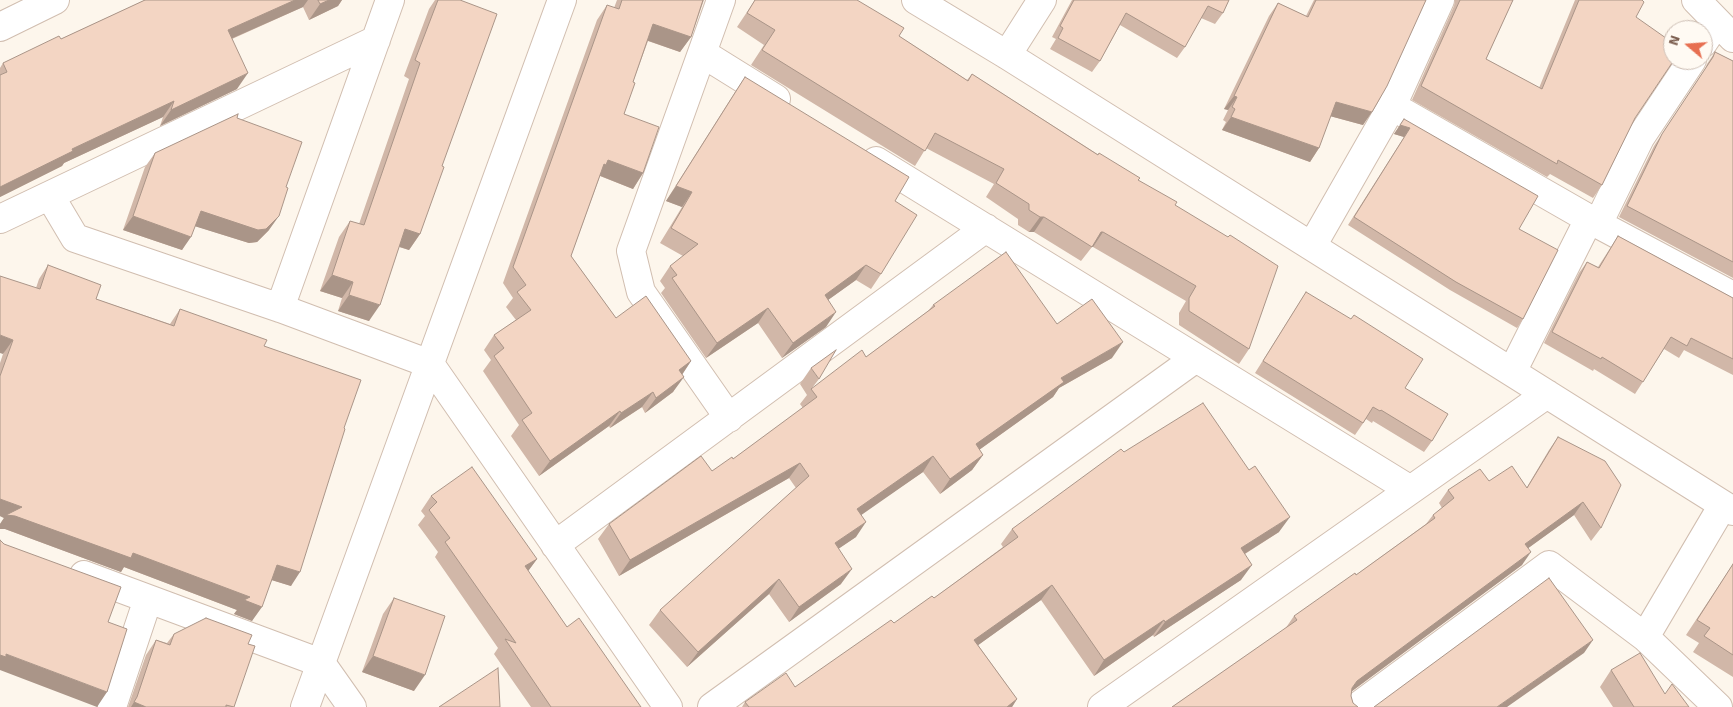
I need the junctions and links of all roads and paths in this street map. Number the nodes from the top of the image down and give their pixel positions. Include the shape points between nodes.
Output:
1 (55, 0) edge
2 (390, 0) edge
3 (562, 0) edge
4 (721, 0) edge
5 (916, 0) edge
6 (1042, 0) edge
7 (1440, 0) edge
8 (0, 27) edge
9 (376, 40) junction
10 (702, 53) junction
11 (1007, 55) junction
12 (1685, 70) edge
13 (1392, 106) junction
14 (794, 110) edge
15 (852, 146) edge
16 (50, 196) junction
17 (0, 219) edge
18 (1594, 222) junction
19 (986, 228) junction
20 (1312, 246) junction
21 (1733, 296) edge
22 (280, 308) junction
23 (1196, 358) junction
24 (430, 364) junction
25 (1512, 372) junction
26 (1547, 394) junction
27 (729, 418) junction
28 (1409, 490) junction
29 (1728, 508) edge
30 (555, 545) junction
31 (65, 568) edge
32 (148, 599) junction
33 (1645, 637) junction
34 (321, 663) junction
35 (112, 707) edge
36 (305, 707) edge
37 (352, 707) edge
38 (668, 707) edge
39 (712, 707) edge
40 (1102, 707) edge
41 (1357, 707) edge
42 (1718, 707) edge

1 - 8 street
2 - 9 street
3 - 24 street
4 - 10 street
5 - 11 street
6 - 11 street
7 - 13 street
9 - 16 street
9 - 22 street
10 - 14 street
10 - 27 street via 631,251 641,292
11 - 20 street
12 - 18 street via 1640,138
13 - 18 street
13 - 20 street
15 - 19 street
16 - 17 street
16 - 22 street via 75,238
18 - 21 street
18 - 25 street
19 - 23 street
19 - 27 street
20 - 25 street
22 - 24 street
23 - 28 street
23 - 39 street
24 - 30 street
24 - 34 street
25 - 26 street
26 - 28 street
26 - 29 street
27 - 30 street
28 - 40 street
29 - 33 street
30 - 38 street
31 - 32 street
32 - 34 street
32 - 35 street
33 - 41 street via 1549,566
33 - 42 street
34 - 36 street
34 - 37 street

